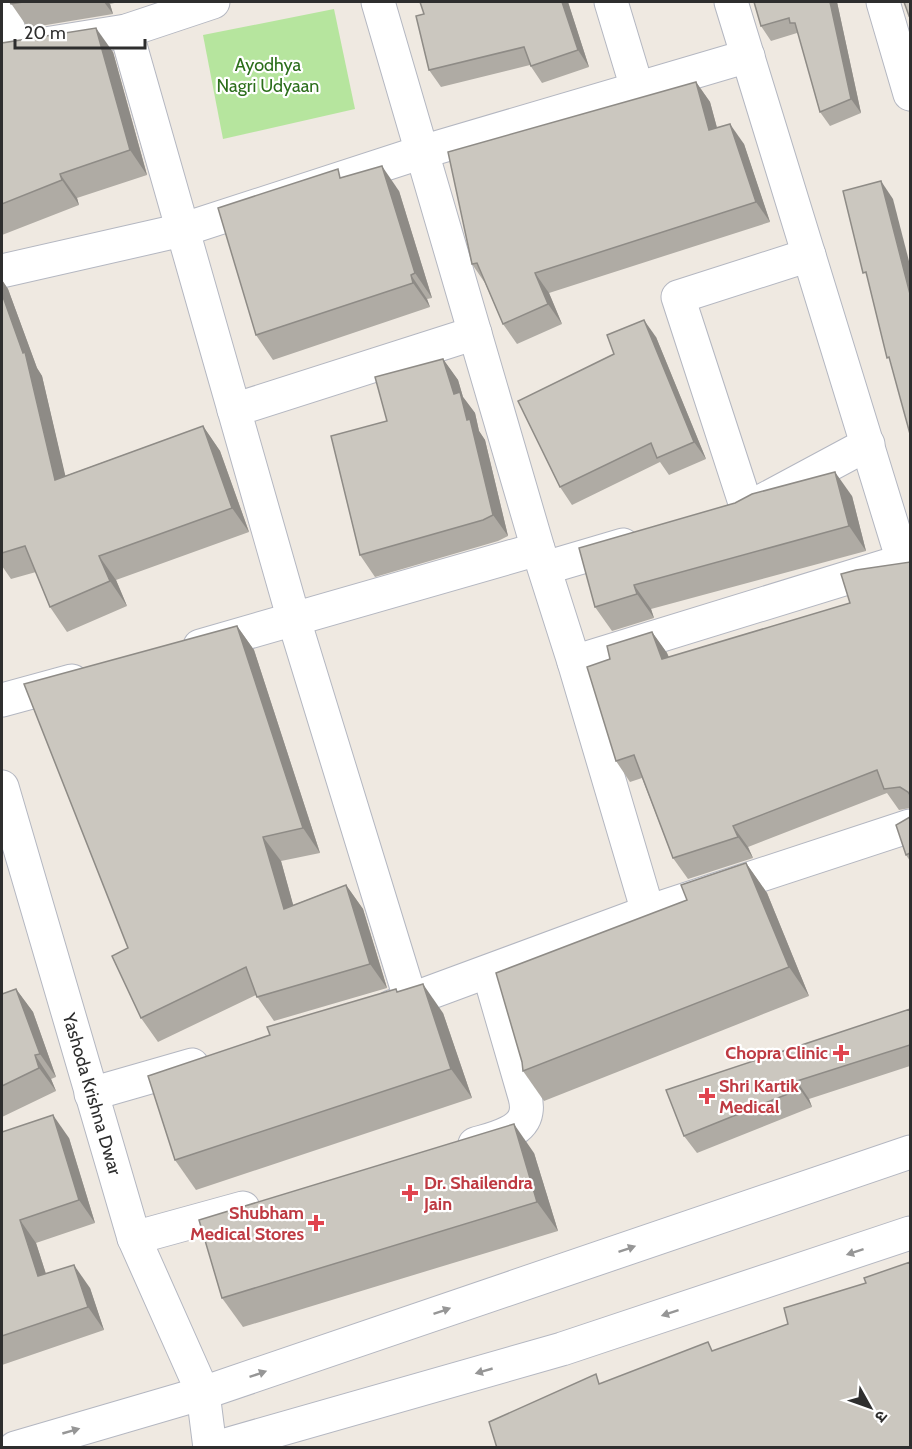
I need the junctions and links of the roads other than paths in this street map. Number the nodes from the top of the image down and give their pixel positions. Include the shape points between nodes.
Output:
1 (213, 2) edge
2 (378, 2) edge
3 (611, 2) edge
4 (731, 2) edge
5 (883, 2) edge
6 (2, 4) edge
7 (126, 31) junction
8 (748, 56) junction
9 (637, 88) junction
10 (910, 94) edge
11 (422, 152) junction
12 (182, 230) junction
13 (809, 255) junction
14 (2, 272) edge
15 (476, 333) junction
16 (234, 410) junction
17 (868, 444) junction
18 (657, 535) edge
19 (541, 559) junction
20 (907, 560) edge
21 (294, 620) junction
22 (170, 654) edge
23 (574, 662) junction
24 (103, 672) edge
25 (2, 700) edge
26 (2, 787) edge
27 (910, 826) edge
28 (648, 912) junction
29 (489, 972) junction
30 (411, 1001) junction
31 (365, 1015) edge
32 (216, 1058) edge
33 (91, 1094) junction
34 (446, 1152) edge
35 (910, 1152) edge
36 (272, 1200) edge
37 (910, 1233) edge
38 (134, 1238) junction
39 (203, 1393) junction
40 (15, 1448) edge
41 (210, 1448) edge
42 (215, 1448) edge

1 - 7 street
2 - 11 street
3 - 9 street
4 - 8 street
5 - 10 street
6 - 7 street via 14,49
7 - 12 street
8 - 9 street
8 - 13 street
9 - 11 street
11 - 12 street
11 - 15 street
12 - 14 street
12 - 16 street
13 - 17 street
13 - 17 street via 678,297 735,512
15 - 16 street
15 - 19 street
16 - 21 street
17 - 20 street
18 - 19 street
19 - 21 street
19 - 23 street
20 - 23 street
21 - 22 street
21 - 30 street
23 - 28 street
24 - 25 street
26 - 33 street, Yashoda Krishna Dwar
27 - 28 street
28 - 29 street
29 - 30 street
29 - 34 street via 525,1097 526,1113 511,1131
30 - 31 street
32 - 33 street
33 - 38 street, Yashoda Krishna Dwar
39 -> 35 street
36 - 38 street
37 -> 42 street via 562,1349
38 - 39 street, Yashoda Krishna Dwar
40 -> 39 street
39 - 41 street, Yashoda Krishna Dwar

